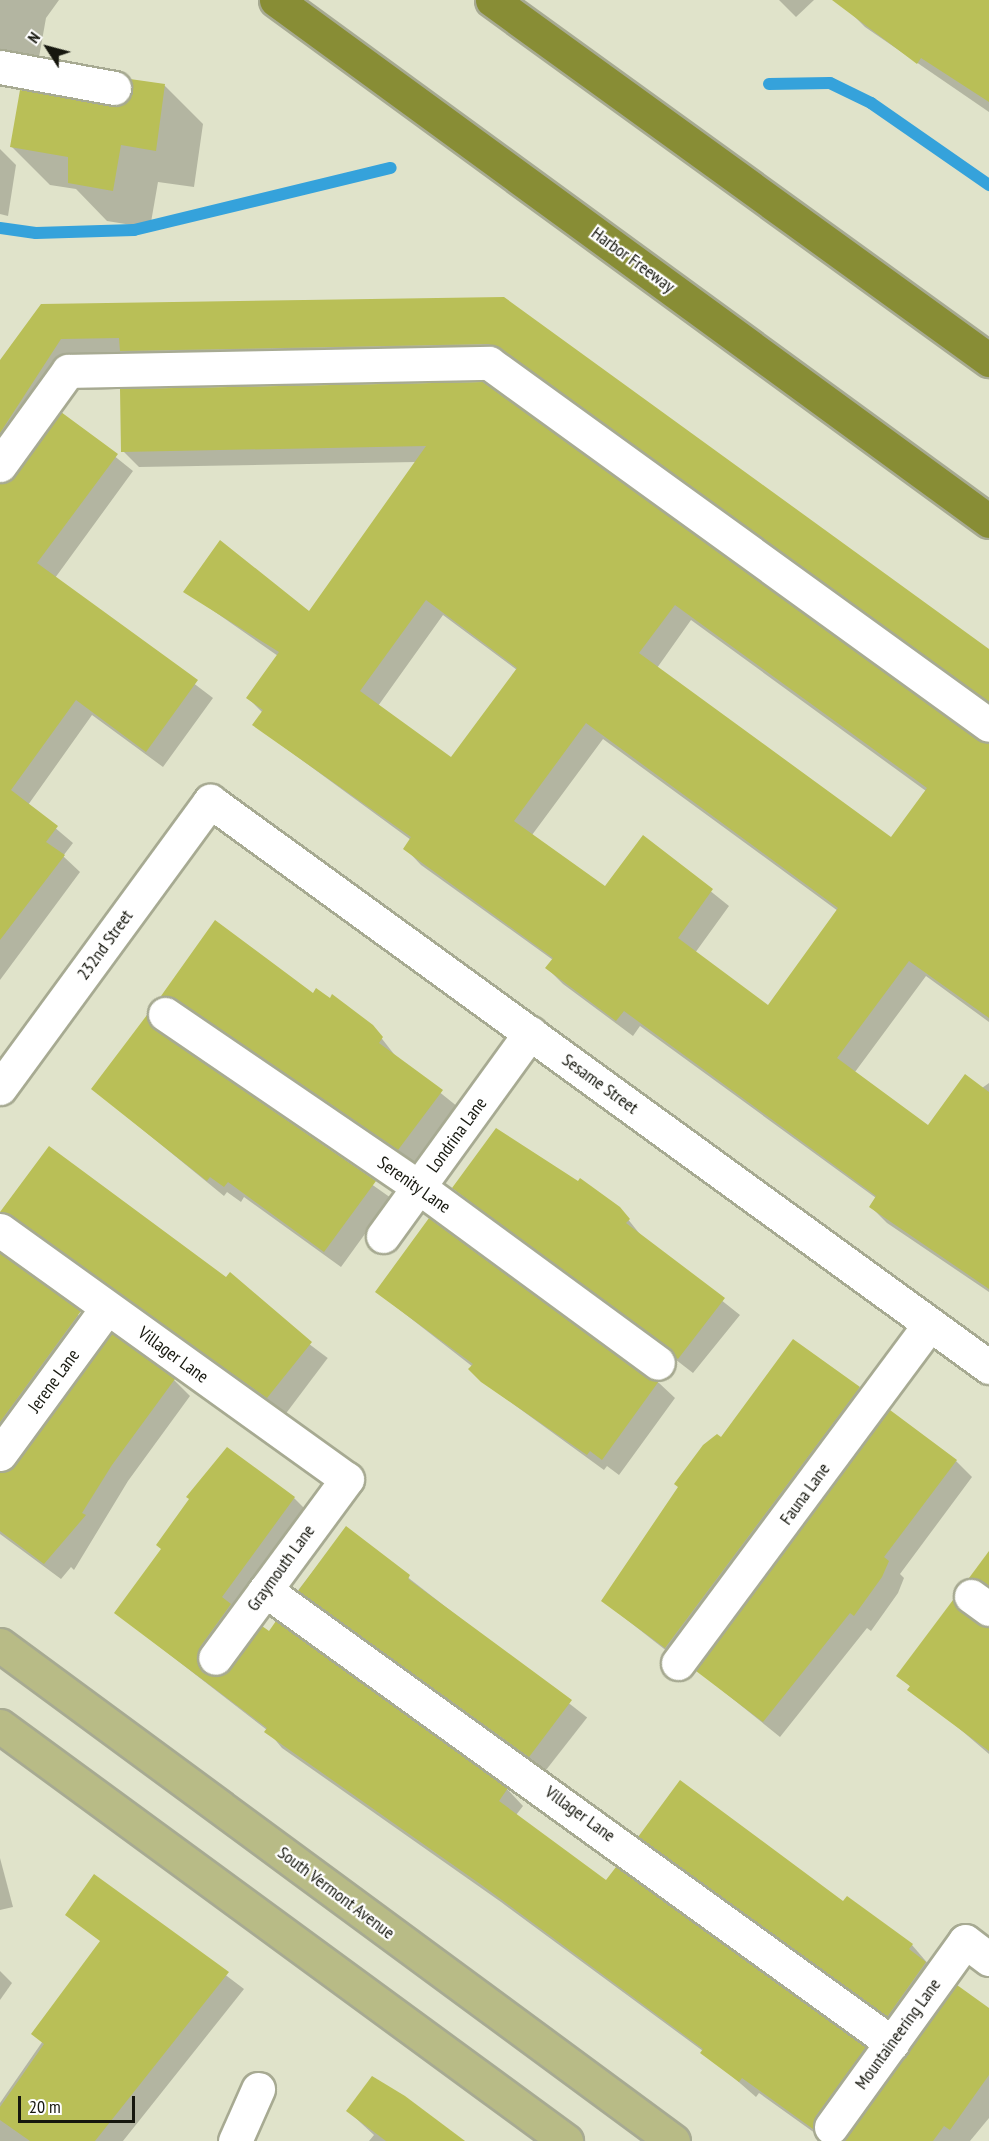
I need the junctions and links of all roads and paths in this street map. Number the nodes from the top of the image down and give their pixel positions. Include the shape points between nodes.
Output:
1 (276, 0) edge
2 (492, 0) edge
3 (0, 68) edge
4 (114, 88) dead end
5 (989, 360) edge
6 (0, 465) edge
7 (989, 521) edge
8 (989, 725) edge
9 (210, 801) joint
10 (165, 1014) dead end
11 (530, 1034) junction
12 (0, 1088) edge
13 (420, 1188) junction
14 (0, 1230) edge
15 (383, 1236) dead end
16 (107, 1308) junction
17 (930, 1324) junction
18 (658, 1363) dead end
19 (989, 1367) edge
20 (0, 1454) edge
21 (346, 1479) joint
22 (265, 1590) junction
23 (0, 1645) edge
24 (215, 1658) dead end
25 (678, 1663) dead end
26 (0, 1726) edge
27 (977, 1950) edge
28 (892, 2043) junction
29 (258, 2089) dead end
30 (831, 2127) dead end
31 (235, 2141) edge
32 (566, 2141) edge
33 (673, 2141) edge

1 - 7 highway, Harbor Freeway
2 - 5 highway
3 - 4 street
6 - 8 street via 68,371 489,363
9 - 11 street, Sesame Street
9 - 12 street, 232nd Street
10 - 13 street, Serenity Lane
11 - 13 street, Londrina Lane
11 - 17 street, Sesame Street
13 - 15 street, Londrina Lane
13 - 18 street, Serenity Lane
14 - 16 street, Villager Lane
16 - 20 street, Jerene Lane
16 - 21 street, Villager Lane
17 - 19 street, Sesame Street
17 - 25 street, Fauna Lane
21 - 22 street, Graymouth Lane
22 - 24 street, Graymouth Lane
22 - 28 street, Villager Lane
23 - 33 main road, South Vermont Avenue
26 - 32 main road
27 - 28 street, Mountaineering Lane
28 - 30 street, Mountaineering Lane
29 - 31 street

